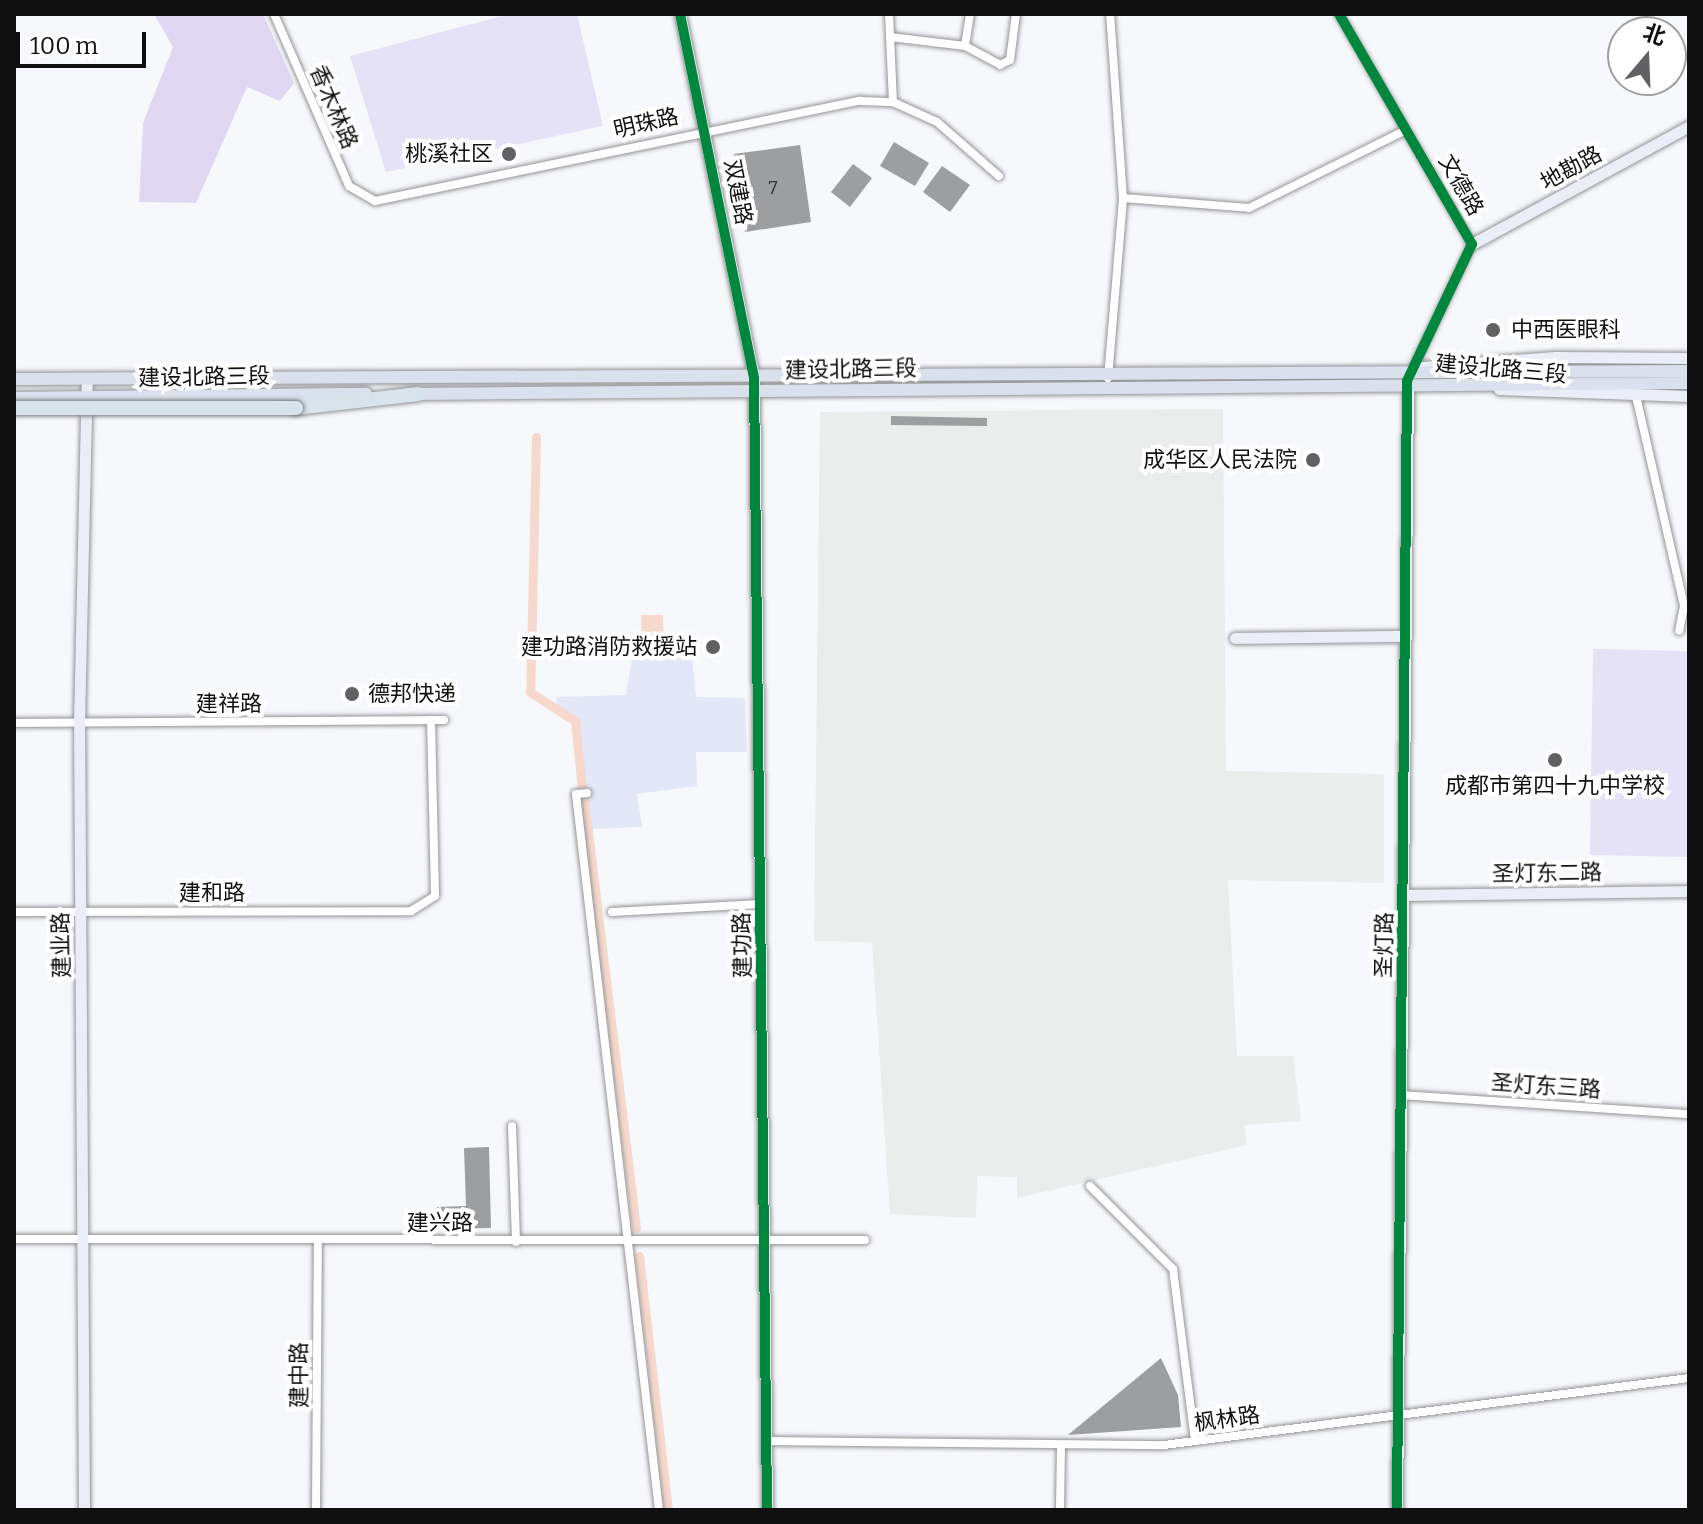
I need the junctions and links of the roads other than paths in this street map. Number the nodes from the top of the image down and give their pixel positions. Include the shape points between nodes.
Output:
1 (274, 14) edge
2 (680, 14) edge
3 (889, 14) edge
4 (970, 14) edge
5 (1016, 14) edge
6 (1110, 14) edge
7 (1339, 14) edge
8 (890, 37) junction
9 (965, 46) junction
10 (893, 102) junction
11 (1689, 126) edge
12 (705, 130) junction
13 (1406, 130) junction
14 (999, 176) dead end
15 (1123, 198) junction
16 (375, 201) joint
17 (1472, 244) junction
18 (1689, 358) edge
19 (1413, 368) junction
20 (1689, 371) edge
21 (1652, 376) junction
22 (1108, 377) junction
23 (14, 379) edge
24 (87, 379) junction
25 (1407, 381) junction
26 (1689, 383) edge
27 (754, 385) junction
28 (418, 394) junction
29 (1636, 396) junction
30 (1689, 396) edge
31 (14, 398) edge
32 (84, 399) junction
33 (14, 408) edge
34 (1679, 631) dead end
35 (1406, 636) junction
36 (1235, 638) dead end
37 (431, 720) junction
38 (444, 720) dead end
39 (14, 723) edge
40 (79, 723) junction
41 (587, 793) dead end
42 (1689, 891) edge
43 (1406, 895) junction
44 (761, 904) junction
45 (80, 911) junction
46 (14, 912) edge
47 (612, 912) dead end
48 (1401, 1095) junction
49 (1689, 1114) edge
50 (512, 1126) dead end
51 (1090, 1186) dead end
52 (14, 1239) edge
53 (84, 1240) junction
54 (769, 1240) junction
55 (865, 1240) dead end
56 (318, 1241) junction
57 (516, 1242) junction
58 (626, 1242) junction
59 (1689, 1378) edge
60 (1399, 1413) junction
61 (768, 1441) junction
62 (1195, 1441) junction
63 (1061, 1447) junction
64 (84, 1510) edge
65 (316, 1510) edge
66 (659, 1510) edge
67 (767, 1510) edge
68 (1060, 1510) edge
69 (1397, 1510) edge

1 - 16 street, 香木林路 via 349,186
2 - 12 street, 双建路
3 - 8 street
4 - 9 street
5 - 9 street via 1010,60 984,60
6 - 15 street
7 - 13 street, 文德路
8 - 9 street
8 - 10 street
10 - 12 street, 明珠路 via 860,101
10 - 14 street, 明珠路 via 956,133
11 - 17 street, 地勘路
12 - 16 street, 明珠路
12 - 27 street, 双建路
13 - 15 street via 1249,208
13 - 17 street, 文德路
15 - 22 street
17 - 19 street, 文德路
18 - 19 street, 建设北路三段 via 1555,357
19 - 21 main road
19 - 22 main road, 建设北路三段
19 - 25 street, 文德路
20 - 21 main road
21 - 25 main road
21 - 26 main road
22 - 25 main road, 建设北路三段
22 - 27 main road, 建设北路三段
23 - 24 main road, 建设北路三段
24 - 27 main road, 建设北路三段
24 - 32 street, 建业路
25 - 29 street, 建设北路三段
25 - 35 street, 圣灯路
27 - 28 main road, 建设北路三段
27 - 44 street, 建功路
28 - 32 main road, 建设北路三段
28 - 33 highway, bridge via 296,408
29 - 30 street, 建设北路三段
29 - 34 street via 1684,606
31 - 32 main road, 建设北路三段
32 - 40 street, 建业路
35 - 36 street
35 - 43 street, 圣灯路
37 - 38 street, 建祥路
37 - 40 street, 建祥路
37 - 45 street, 建和路 via 435,896 411,911
39 - 40 street, 建祥路
40 - 45 street, 建业路
41 - 58 street via 576,794
42 - 43 street, 圣灯东二路
43 - 48 street, 圣灯路
44 - 47 street
44 - 54 street, 建功路
45 - 46 street, 建和路
45 - 53 street, 建业路
48 - 49 street, 圣灯东三路
48 - 60 street, 圣灯路
50 - 57 street
51 - 62 street via 1173,1269
52 - 53 street, 建兴路
53 - 56 street, 建兴路
53 - 64 street, 建业路
54 - 55 street, 建兴路
54 - 58 street, 建兴路
54 - 61 street, 建功路
56 - 57 street, 建兴路
56 - 65 street, 建中路
57 - 58 street, 建兴路
58 - 66 street
59 - 60 street, 枫林路
60 - 62 street, 枫林路
60 - 69 street, 圣灯路
61 - 63 street, 枫林路
61 - 67 street, 建功路
62 - 63 street, 枫林路
63 - 68 street

